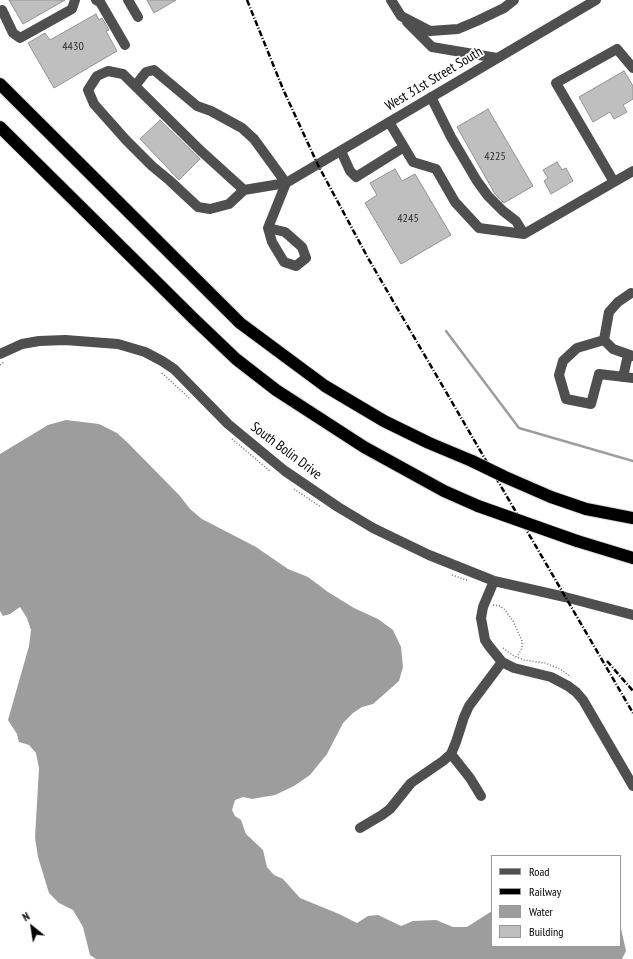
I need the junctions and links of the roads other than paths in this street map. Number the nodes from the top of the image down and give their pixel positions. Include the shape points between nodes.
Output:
1 (75, 0) edge
2 (96, 0) edge
3 (128, 0) edge
4 (391, 0) edge
5 (514, 0) edge
6 (596, 0) edge
7 (2, 10) dead end
8 (401, 16) junction
9 (138, 17) dead end
10 (125, 45) dead end
11 (497, 58) junction
12 (633, 68) edge
13 (0, 84) edge
14 (135, 86) junction
15 (431, 97) junction
16 (389, 122) junction
17 (0, 127) edge
18 (404, 147) junction
19 (341, 151) junction
20 (633, 171) edge
21 (614, 182) junction
22 (286, 183) junction
23 (244, 190) junction
24 (268, 228) dead end
25 (524, 234) junction
26 (631, 293) dead end
27 (604, 340) junction
28 (630, 355) edge
29 (4, 357) edge
30 (628, 378) edge
31 (633, 518) edge
32 (631, 557) edge
33 (494, 581) junction
34 (633, 615) edge
35 (502, 662) junction
36 (451, 754) junction
37 (633, 786) edge
38 (481, 796) dead end
39 (360, 828) dead end

1 - 7 street via 72,9 20,38 13,33
2 - 10 street via 100,2
3 - 9 street
4 - 8 street
5 - 8 street via 504,8 458,29 430,31
6 - 11 street, West 31st Street South
8 - 11 street via 432,47
11 - 15 street, West 31st Street South
12 - 21 street via 617,49 556,83
13 - 31 highway, bridge via 240,323 315,378 384,421 551,498 586,509
14 - 22 street via 146,72 154,70 197,106 242,128 254,139
14 - 23 street
14 - 23 street via 123,74 108,71 97,76 88,90 94,104 126,140 198,207 210,209 229,204
15 - 16 street, West 31st Street South
15 - 25 street via 477,180 488,196 516,221
16 - 18 street
16 - 19 street, West 31st Street South
17 - 32 highway, bridge via 188,314 236,359 276,390 364,447 444,491 478,506 577,541
18 - 19 street via 356,177 350,171
18 - 25 street via 413,162 436,169 455,202 479,228
19 - 22 street, West 31st Street South
20 - 21 street
21 - 25 street
22 - 23 street
22 - 24 street
26 - 27 street via 609,312
27 - 28 street via 613,349
27 - 30 street via 577,348 563,361 559,374 566,399 591,404 599,374
28 - 30 street
29 - 33 street, South Bolin Drive via 22,344 65,340 118,344 145,352 174,369 228,424 261,452 338,508 429,555
33 - 34 street, South Bolin Drive
33 - 35 street via 483,607 481,625 485,640
35 - 36 street via 469,706
35 - 37 street via 514,668 551,677 576,692
36 - 38 street
36 - 39 street via 410,783 386,812

